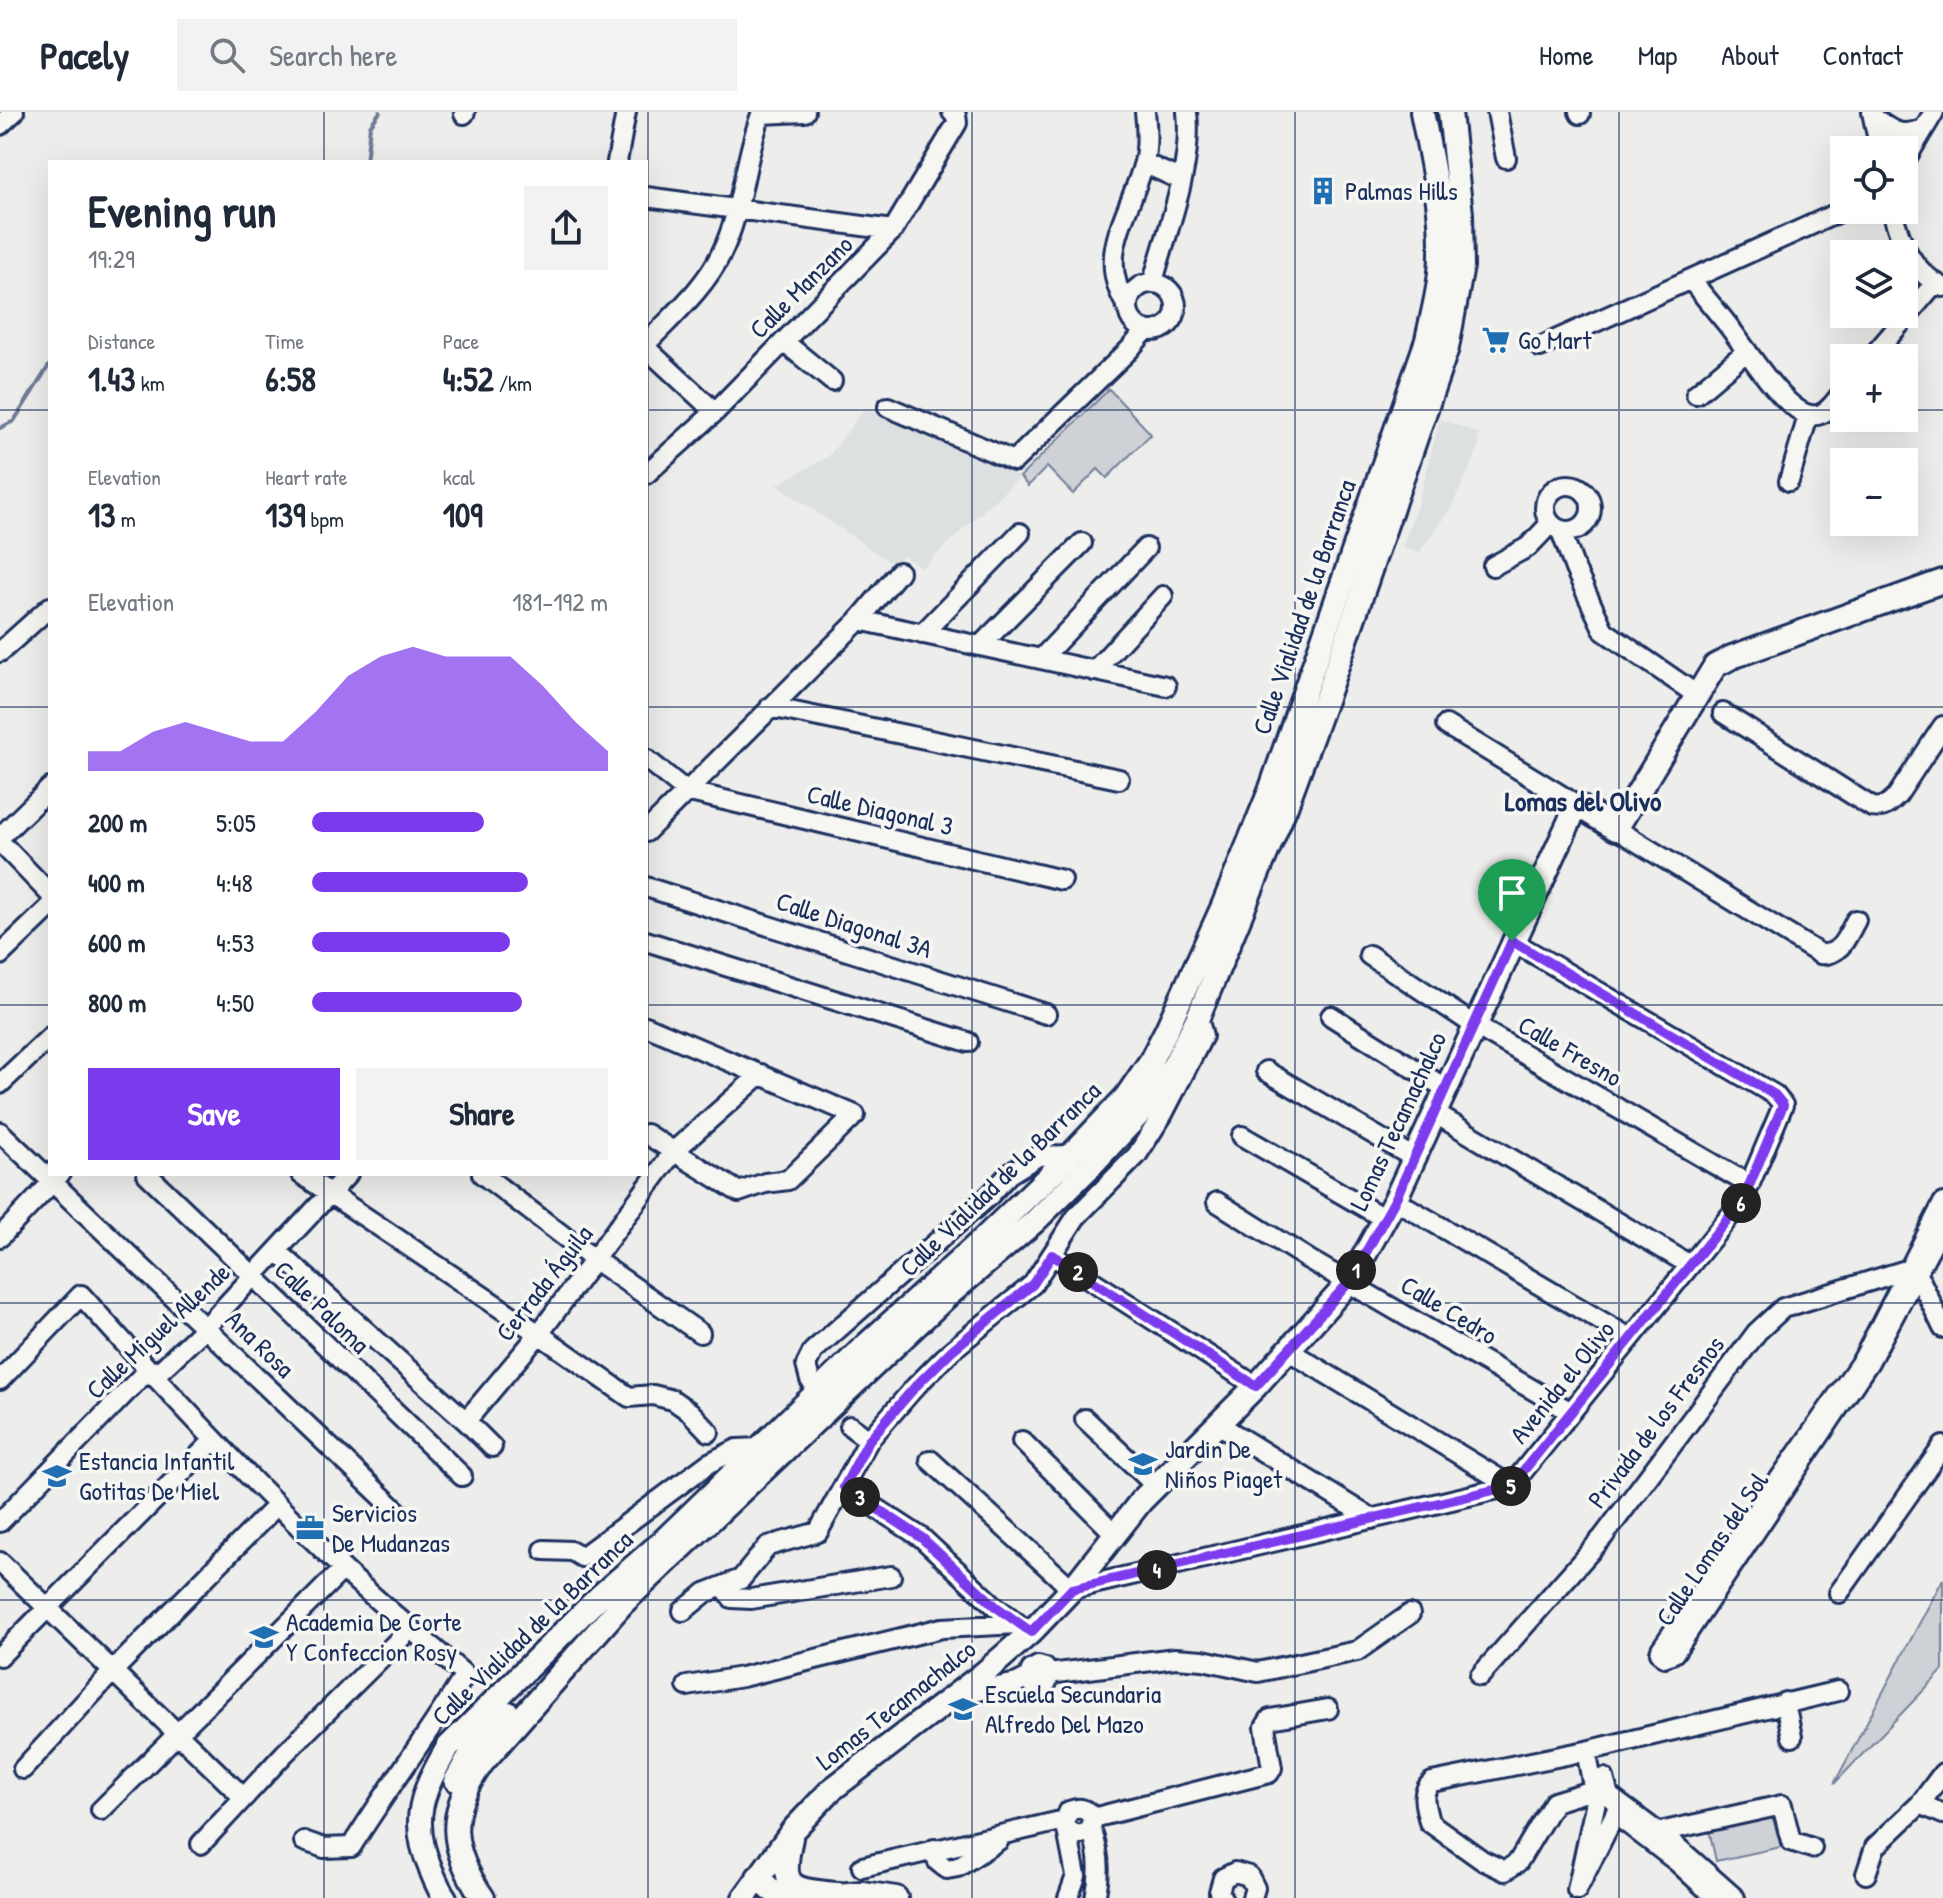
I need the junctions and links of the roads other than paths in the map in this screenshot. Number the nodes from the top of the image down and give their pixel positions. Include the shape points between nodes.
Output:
1 (14, 112) edge
2 (626, 112) edge
3 (805, 112) edge
4 (952, 112) edge
5 (1145, 112) edge
6 (1187, 112) edge
7 (1422, 112) edge
8 (1450, 112) edge
9 (1497, 112) edge
10 (1934, 112) edge
11 (762, 113) edge
12 (1873, 114) edge
13 (0, 125) edge
14 (1923, 129) junction
15 (1877, 136) edge
16 (1918, 138) edge
17 (1506, 158) dead end
18 (617, 160) edge
19 (1455, 162) junction
20 (1144, 163) junction
21 (1431, 164) junction
22 (1181, 180) junction
23 (648, 197) edge
24 (737, 208) junction
25 (1830, 216) edge
26 (1896, 224) edge
27 (893, 230) junction
28 (1691, 280) junction
29 (1153, 282) junction
30 (1939, 285) edge
31 (1127, 306) junction
32 (1146, 330) junction
33 (784, 342) junction
34 (648, 344) edge
35 (1884, 344) edge
36 (1540, 347) dead end
37 (648, 348) edge
38 (1747, 351) junction
39 (832, 381) dead end
40 (1696, 394) dead end
41 (1830, 406) edge
42 (888, 407) dead end
43 (715, 412) junction
44 (1808, 416) junction
45 (648, 472) edge
46 (1789, 481) dead end
47 (1020, 533) dead end
48 (1082, 543) dead end
49 (1146, 548) dead end
50 (1493, 566) dead end
51 (899, 572) dead end
52 (1943, 581) edge
53 (1163, 596) dead end
54 (48, 609) edge
55 (859, 620) junction
56 (922, 634) junction
57 (980, 646) junction
58 (0, 652) edge
59 (1041, 659) junction
60 (1094, 671) junction
61 (1166, 686) dead end
62 (1697, 695) junction
63 (770, 707) junction
64 (1723, 713) dead end
65 (1446, 725) dead end
66 (1943, 726) edge
67 (648, 761) edge
68 (1119, 779) dead end
69 (48, 790) edge
70 (686, 791) junction
71 (1577, 805) junction
72 (1616, 829) junction
73 (648, 830) edge
74 (0, 839) edge
75 (1062, 880) dead end
76 (648, 888) edge
77 (48, 892) edge
78 (48, 909) edge
79 (1856, 920) dead end
80 (1512, 941) junction
81 (648, 942) edge
82 (0, 955) edge
83 (1369, 955) dead end
84 (1046, 1014) dead end
85 (1331, 1016) dead end
86 (1198, 1017) junction
87 (1474, 1025) junction
88 (648, 1027) edge
89 (48, 1039) edge
90 (968, 1042) dead end
91 (1266, 1071) dead end
92 (761, 1074) junction
93 (0, 1084) edge
94 (1445, 1088) junction
95 (1434, 1113) junction
96 (0, 1132) edge
97 (648, 1135) edge
98 (1242, 1136) dead end
99 (674, 1151) junction
100 (1071, 1155) junction
101 (1414, 1158) junction
102 (48, 1171) edge
103 (149, 1176) edge
104 (304, 1176) edge
105 (346, 1176) edge
106 (485, 1176) edge
107 (56, 1178) edge
108 (1750, 1185) junction
109 (330, 1194) junction
110 (1217, 1202) dead end
111 (1943, 1203) edge
112 (1390, 1210) junction
113 (1943, 1224) edge
114 (0, 1237) edge
115 (277, 1251) junction
116 (1052, 1255) junction
117 (595, 1260) junction
118 (1690, 1265) junction
119 (1913, 1271) junction
120 (253, 1276) junction
121 (1350, 1281) junction
122 (205, 1328) junction
123 (1943, 1328) edge
124 (700, 1333) dead end
125 (539, 1334) junction
126 (1630, 1338) junction
127 (1289, 1351) junction
128 (150, 1372) junction
129 (0, 1380) edge
130 (810, 1380) dead end
131 (1256, 1386) junction
132 (1571, 1412) junction
133 (1085, 1419) dead end
134 (466, 1421) junction
135 (1218, 1424) junction
136 (850, 1426) dead end
137 (709, 1432) dead end
138 (214, 1440) junction
139 (869, 1440) junction
140 (1022, 1441) dead end
141 (1943, 1446) edge
142 (492, 1447) dead end
143 (760, 1448) junction
144 (930, 1460) dead end
145 (462, 1476) dead end
146 (1156, 1486) junction
147 (1511, 1486) junction
148 (844, 1487) junction
149 (277, 1505) junction
150 (397, 1511) dead end
151 (1372, 1519) junction
152 (0, 1522) edge
153 (1115, 1534) junction
154 (544, 1550) dead end
155 (0, 1562) edge
156 (343, 1569) junction
157 (891, 1576) dead end
158 (724, 1586) junction
159 (1072, 1589) junction
160 (1839, 1593) dead end
161 (49, 1608) junction
162 (683, 1611) dead end
163 (1410, 1614) dead end
164 (411, 1628) junction
165 (1025, 1628) junction
166 (581, 1652) junction
167 (0, 1656) edge
168 (114, 1670) junction
169 (1480, 1676) dead end
170 (687, 1686) dead end
171 (1838, 1691) dead end
172 (955, 1696) junction
173 (1785, 1702) junction
174 (1328, 1709) dead end
175 (179, 1734) junction
176 (1792, 1737) dead end
177 (1591, 1749) junction
178 (23, 1769) dead end
179 (1943, 1773) edge
180 (1604, 1791) junction
181 (243, 1797) junction
182 (1920, 1804) junction
183 (101, 1810) dead end
184 (1943, 1814) edge
185 (1092, 1823) junction
186 (1066, 1824) junction
187 (793, 1830) junction
188 (1656, 1838) junction
189 (304, 1841) dead end
190 (201, 1844) dead end
191 (1812, 1848) dead end
192 (1671, 1850) junction
193 (862, 1867) dead end
194 (1866, 1874) dead end
195 (758, 1877) junction
196 (837, 1894) junction
197 (445, 1898) edge
198 (469, 1898) edge
199 (483, 1898) edge
200 (497, 1898) edge
201 (744, 1898) edge
202 (802, 1898) edge
203 (896, 1898) edge
204 (1068, 1898) edge
205 (1095, 1898) edge
206 (1222, 1898) edge
207 (1252, 1898) edge
208 (1716, 1898) edge
209 (1735, 1898) edge

1 - 13 street
2 - 18 street
3 - 11 street
4 - 27 street, Calle Manzano via 957,123
5 - 20 street
6 - 22 street via 1189,136
7 - 21 main road, Calle Vialidad de la Barranca
8 - 19 main road, Calle Vialidad de la Barranca
9 - 17 street
10 - 14 street
11 - 24 street
12 - 14 street via 1899,134
12 - 15 street
14 - 16 street
19 - 21 main road
19 - 86 main road, Calle Vialidad de la Barranca via 1462,266 1447,348 1286,806
20 - 22 street
20 - 31 street via 1113,255 1115,287
21 - 100 main road, Calle Vialidad de la Barranca via 1442,255 1427,340 1270,791 1150,1062 1126,1097
22 - 29 street
23 - 24 street
24 - 27 street
24 - 34 street via 722,253 704,282
25 - 28 street
26 - 30 street via 1919,270
27 - 33 street, Calle Manzano
28 - 36 street
28 - 38 street
29 - 31 street via 1132,291
29 - 32 street via 1173,294 1176,310 1162,329
30 - 35 street
31 - 32 street via 1132,321
32 - 42 street via 1014,461
33 - 39 street
33 - 43 street, Calle Manzano
37 - 43 street
38 - 40 street
38 - 44 street via 1768,381
41 - 44 street
43 - 45 street, Calle Manzano
44 - 46 street
47 - 56 street
48 - 57 street
49 - 59 street
50 - 62 street via 1556,527 1604,631
51 - 55 street
52 - 62 main road via 1732,657 1715,666
53 - 60 street
54 - 58 street
55 - 56 street
55 - 63 street
56 - 57 street
57 - 59 street
59 - 60 street
60 - 61 street
62 - 72 main road
63 - 68 street
63 - 70 street
64 - 66 street via 1880,808 1897,796
65 - 71 street
67 - 70 street
69 - 74 street
70 - 73 street
70 - 75 street, Calle Diagonal 3
71 - 72 main road
71 - 80 main road, Lomas Tecamachalco
72 - 79 street via 1810,949 1831,955 1838,951
74 - 77 street
76 - 84 street, Calle Diagonal 3A
78 - 82 street
80 - 87 main road, Lomas Tecamachalco
80 - 108 street, Avenida el Olivo via 1775,1095 1783,1105
81 - 90 street
83 - 87 street, Calle Fresno
85 - 94 street
86 - 116 street via 1203,1036 1163,1114 1137,1155 1076,1217
86 - 166 main road, Calle Vialidad de la Barranca via 1142,1111 1089,1168 665,1561
87 - 94 main road, Lomas Tecamachalco
87 - 108 street, Calle Fresno
88 - 92 street
89 - 93 street
91 - 101 street
92 - 99 street, Cerrada Águila
92 - 99 street via 855,1115 788,1180 743,1191
94 - 95 main road, Lomas Tecamachalco
95 - 101 main road, Lomas Tecamachalco
95 - 118 street
96 - 102 street, Ana Rosa
97 - 99 street
98 - 112 street
99 - 117 street, Cerrada Águila
100 - 130 street via 1038,1156 1009,1174 813,1351 806,1365
100 - 143 main road, Calle Vialidad de la Barranca
101 - 112 main road, Lomas Tecamachalco
103 - 120 street, Calle Paloma
104 - 109 street
105 - 109 street, Calle Miguel Allende
106 - 117 street
107 - 114 street
107 - 122 street, Ana Rosa
108 - 118 street, Avenida el Olivo
109 - 115 street, Calle Miguel Allende
109 - 125 street
110 - 121 street, Calle Cedro
111 - 119 street
112 - 121 main road, Lomas Tecamachalco
112 - 126 street
113 - 119 street
115 - 120 street, Calle Miguel Allende
115 - 134 street
116 - 131 street
116 - 139 street via 1033,1284 952,1350
117 - 124 street
117 - 125 street, Cerrada Águila
118 - 126 street, Avenida el Olivo
119 - 119 street, Calle Lomas del Sol via 1863,1359 1661,1649 1664,1657 1674,1653 1860,1376
119 - 123 street
119 - 169 street, Privada de los Fresnos via 1783,1308 1757,1332 1603,1537
120 - 122 street, Calle Miguel Allende
120 - 145 street, Calle Paloma
121 - 127 main road, Lomas Tecamachalco
121 - 132 street, Calle Cedro
122 - 128 street, Calle Miguel Allende via 163,1368
122 - 150 street, Ana Rosa
125 - 134 street, Cerrada Águila
125 - 137 street via 629,1397 673,1400
126 - 132 street, Avenida el Olivo
127 - 131 main road, Lomas Tecamachalco
127 - 147 street
128 - 129 street via 81,1295
128 - 138 street
128 - 152 street, Calle Miguel Allende
131 - 135 main road, Lomas Tecamachalco
132 - 147 street, Avenida el Olivo
133 - 146 street
134 - 142 street
135 - 146 main road, Lomas Tecamachalco
135 - 151 street
136 - 139 street
138 - 149 street
138 - 161 street
139 - 148 street
140 - 153 street
141 - 160 street
143 - 154 street via 737,1449 709,1463 582,1557 572,1551
143 - 197 main road, Calle Vialidad de la Barranca via 448,1747 419,1808 422,1849
144 - 159 street
146 - 153 main road, Lomas Tecamachalco
147 - 151 street
148 - 158 street via 818,1532 768,1546 741,1579
148 - 165 street via 922,1538
149 - 156 street
149 - 168 street
151 - 159 street
153 - 159 main road, Lomas Tecamachalco
155 - 161 street
156 - 164 street
156 - 175 street
157 - 158 street via 751,1599 732,1598
158 - 162 street
159 - 165 main road, Lomas Tecamachalco
161 - 167 street
161 - 168 street
163 - 172 street via 1357,1651 1258,1672 1175,1658 1049,1674 1040,1685 1029,1677
164 - 181 street
164 - 189 street via 465,1675 351,1847 324,1848
165 - 170 street via 942,1628
165 - 172 main road, Lomas Tecamachalco
166 - 198 main road via 491,1729 462,1767 444,1829 451,1865
166 - 199 main road via 466,1785 457,1809 459,1855
166 - 200 main road via 546,1704 472,1792 466,1842 474,1866
168 - 175 street
168 - 178 street
171 - 173 street
172 - 187 main road, Lomas Tecamachalco via 831,1790
173 - 176 street
173 - 177 street
174 - 185 street via 1270,1719 1265,1727 1269,1773
175 - 181 street
175 - 183 street
177 - 180 street
177 - 180 street via 1432,1782 1423,1795 1429,1822 1505,1871 1518,1862 1554,1802
179 - 182 street
180 - 188 street
180 - 188 street via 1577,1890 1615,1814
181 - 190 street
182 - 184 street
182 - 194 street via 1875,1847
185 - 186 street via 1087,1810 1078,1808 1069,1811
185 - 205 street via 1099,1866
186 - 193 street
186 - 204 street via 1076,1876
187 - 195 main road, Lomas Tecamachalco
187 - 196 main road via 785,1860 788,1878 806,1891
188 - 191 street via 1782,1805 1791,1841
188 - 192 street
192 - 208 street
192 - 209 street
195 - 201 main road, Lomas Tecamachalco
195 - 202 main road via 771,1890
196 - 202 main road
196 - 203 main road
206 - 207 street via 1223,1878 1235,1872 1249,1876 1255,1888

